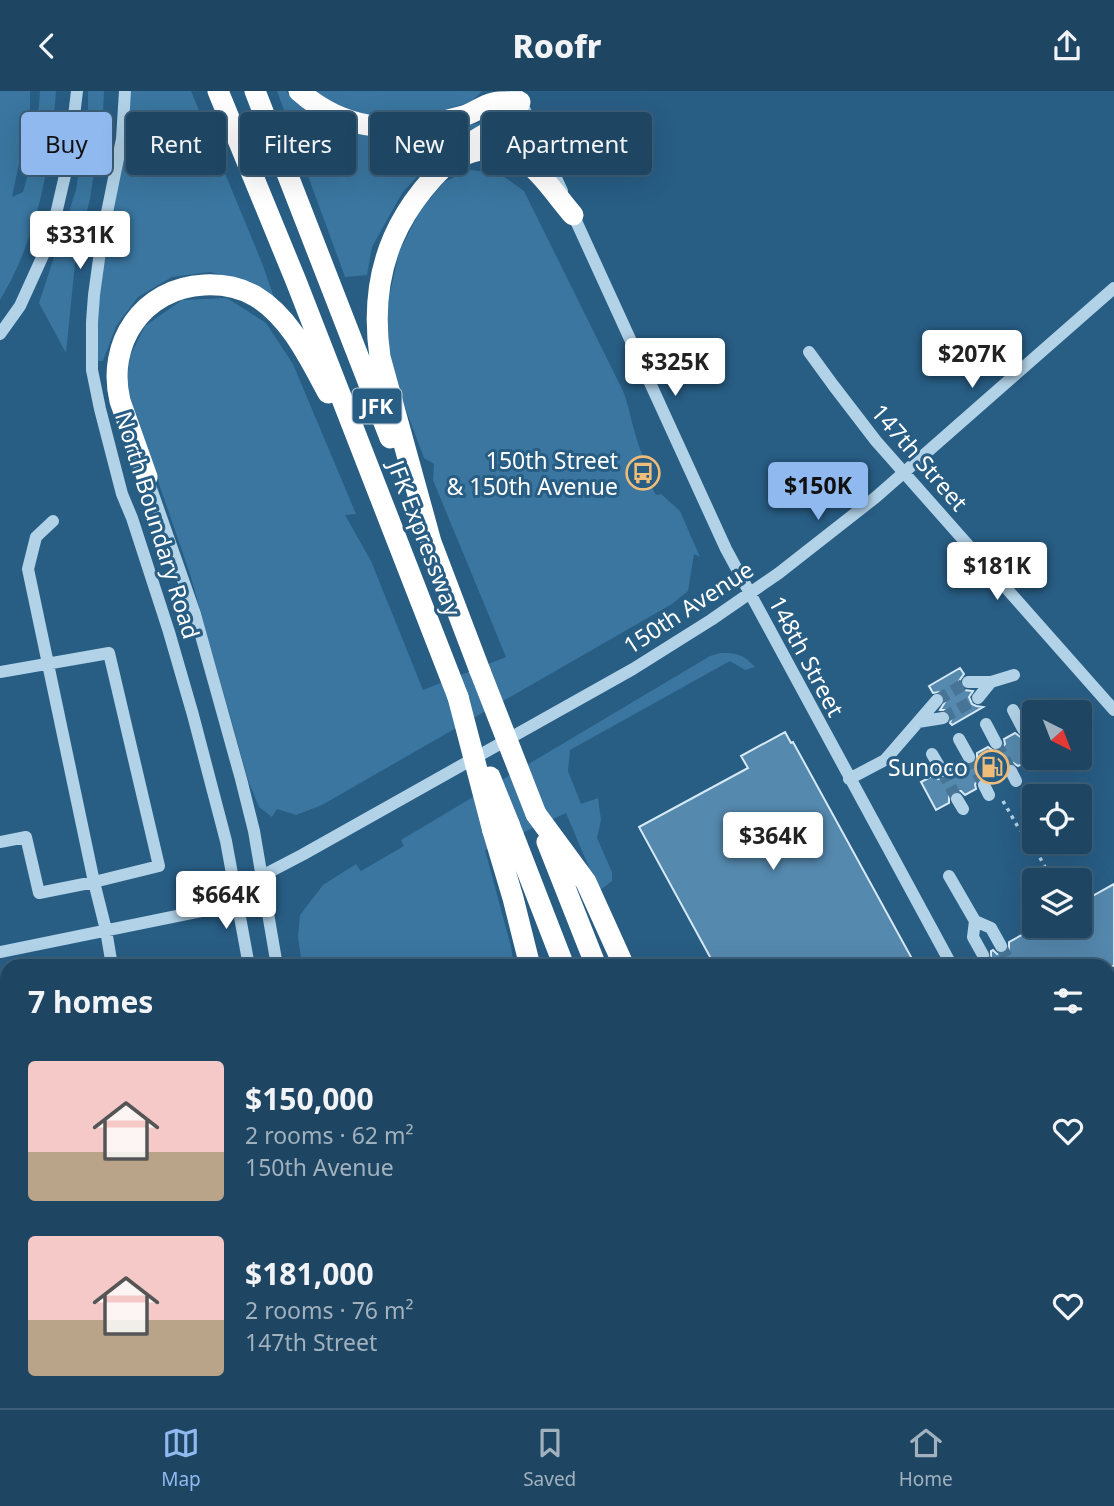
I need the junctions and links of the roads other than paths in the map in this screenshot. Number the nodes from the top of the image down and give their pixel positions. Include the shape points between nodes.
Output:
1 (77, 91) edge
2 (125, 91) edge
3 (218, 91) edge
4 (255, 91) edge
5 (299, 91) edge
6 (518, 96) edge
7 (468, 145) edge
8 (468, 154) edge
9 (435, 175) edge
10 (573, 215) junction
11 (1114, 288) edge
12 (0, 334) edge
13 (809, 352) dead end
14 (371, 471) junction
15 (904, 472) junction
16 (147, 477) joint
17 (53, 520) dead end
18 (431, 542) junction
19 (749, 593) junction
20 (48, 663) junction
21 (0, 672) edge
22 (1014, 675) dead end
23 (968, 682) tunnel mouth
24 (991, 682) junction
25 (978, 698) tunnel mouth
26 (937, 700) tunnel mouth
27 (1013, 710) dead end
28 (1114, 710) edge
29 (943, 718) tunnel mouth
30 (918, 722) junction
31 (986, 724) dead end
32 (1022, 727) tunnel mouth
33 (959, 739) dead end
34 (996, 743) tunnel mouth
35 (932, 754) dead end
36 (969, 757) tunnel mouth
37 (942, 771) tunnel mouth
38 (849, 779) junction
39 (536, 814) junction
40 (501, 828) junction
41 (0, 842) edge
42 (262, 876) junction
43 (949, 876) dead end
44 (94, 882) junction
45 (235, 890) junction
46 (975, 921) junction
47 (106, 930) junction
48 (1000, 946) tunnel mouth
49 (0, 952) edge
50 (983, 955) tunnel mouth
51 (111, 959) edge
52 (248, 959) edge
53 (276, 959) edge
54 (528, 959) edge
55 (561, 959) edge
56 (593, 959) edge
57 (621, 959) edge
58 (948, 959) edge

1 - 12 street via 69,158 50,240 20,306
2 - 45 street, North Boundary Road via 120,149 96,275 92,370 122,494 182,673
3 - 14 highway, JFK Expressway / JFK
4 - 18 highway, JFK Expressway / JFK
5 - 6 highway via 319,107 353,123 389,128 449,120
6 - 7 highway via 513,118
6 - 10 street, 148th Street
8 - 10 highway via 500,149 519,156
9 - 18 highway via 398,227 382,275 376,325 383,372
10 - 19 street, 148th Street
11 - 15 street, 150th Avenue
13 - 15 street, 147th Street
14 - 16 highway via 285,323 256,297 217,284 177,289 155,301 131,325 121,346 117,390
14 - 40 highway, JFK Expressway / JFK, bridge via 456,689
15 - 19 street, 150th Avenue
15 - 28 street, 147th Street
16 - 42 street, North Boundary Road via 206,650
17 - 20 street via 36,537 28,569
18 - 39 highway, JFK Expressway / JFK, bridge
19 - 38 street, 148th Street
19 - 42 street, 150th Avenue via 603,687
20 - 21 street
20 - 44 street
20 - 44 street via 109,653 159,866
22 - 24 street
23 - 24 street
24 - 25 street
26 - 30 street
27 - 32 street
29 - 30 street
30 - 38 street via 885,760
31 - 34 street
33 - 36 street
35 - 37 street
38 - 58 street, 148th Street
39 - 56 highway, JFK Expressway / JFK
39 - 57 highway via 586,882
40 - 54 highway
40 - 55 highway
41 - 44 street via 26,837 39,893
42 - 45 street, 150th Avenue
42 - 53 street, North Boundary Road
43 - 46 street
44 - 47 street
45 - 47 street, 150th Avenue via 221,907
45 - 52 street, North Boundary Road
46 - 48 street via 991,928
46 - 50 street via 973,936
47 - 49 street, 150th Avenue
47 - 51 street

